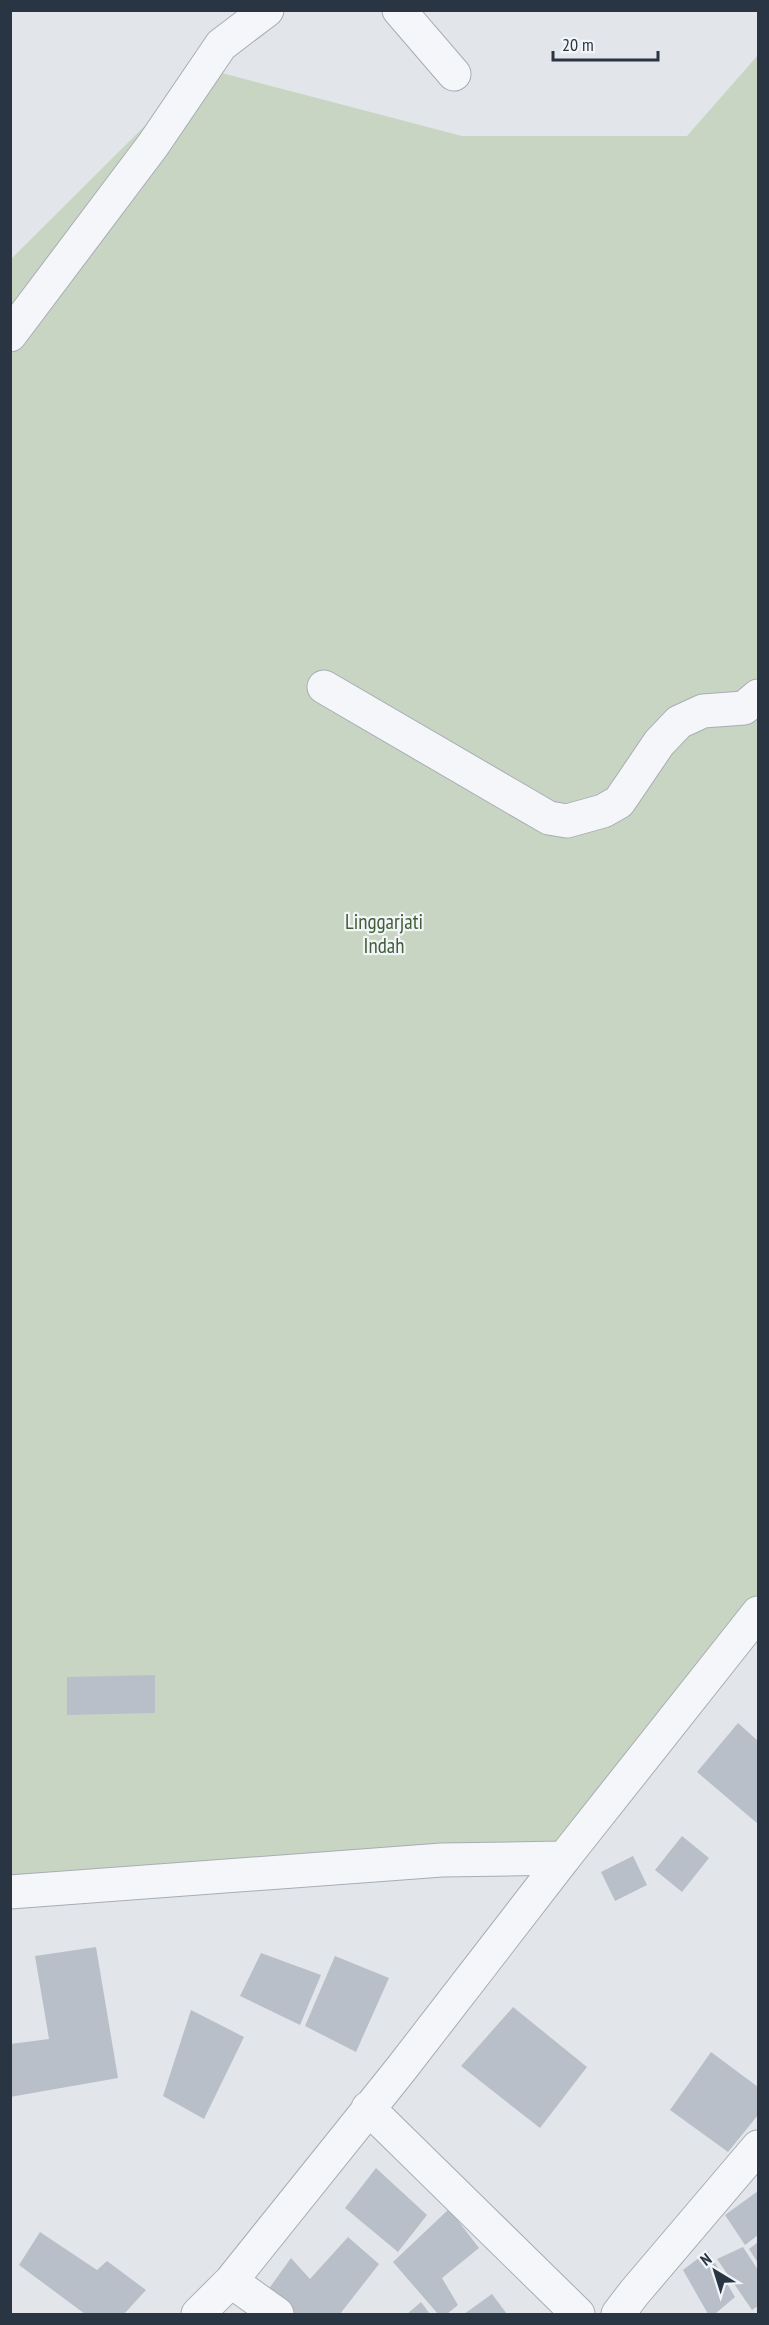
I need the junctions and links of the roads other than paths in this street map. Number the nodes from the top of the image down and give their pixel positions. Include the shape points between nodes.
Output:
1 (267, 10) edge
2 (399, 10) edge
3 (454, 74) dead end
4 (10, 335) edge
5 (324, 687) dead end
6 (759, 696) edge
7 (759, 1613) edge
8 (564, 1857) junction
9 (10, 1892) edge
10 (368, 2108) junction
11 (759, 2147) edge
12 (231, 2281) junction
13 (198, 2314) edge
14 (277, 2314) edge
15 (578, 2314) edge
16 (618, 2314) edge

1 - 4 street via 221,45 153,145
2 - 3 street
5 - 6 street via 549,818 567,821 619,802 659,743 680,722 703,711 744,708
7 - 8 street
8 - 9 street via 442,1860
8 - 10 street
10 - 12 street
10 - 15 street
11 - 16 street
12 - 13 street
12 - 14 street

